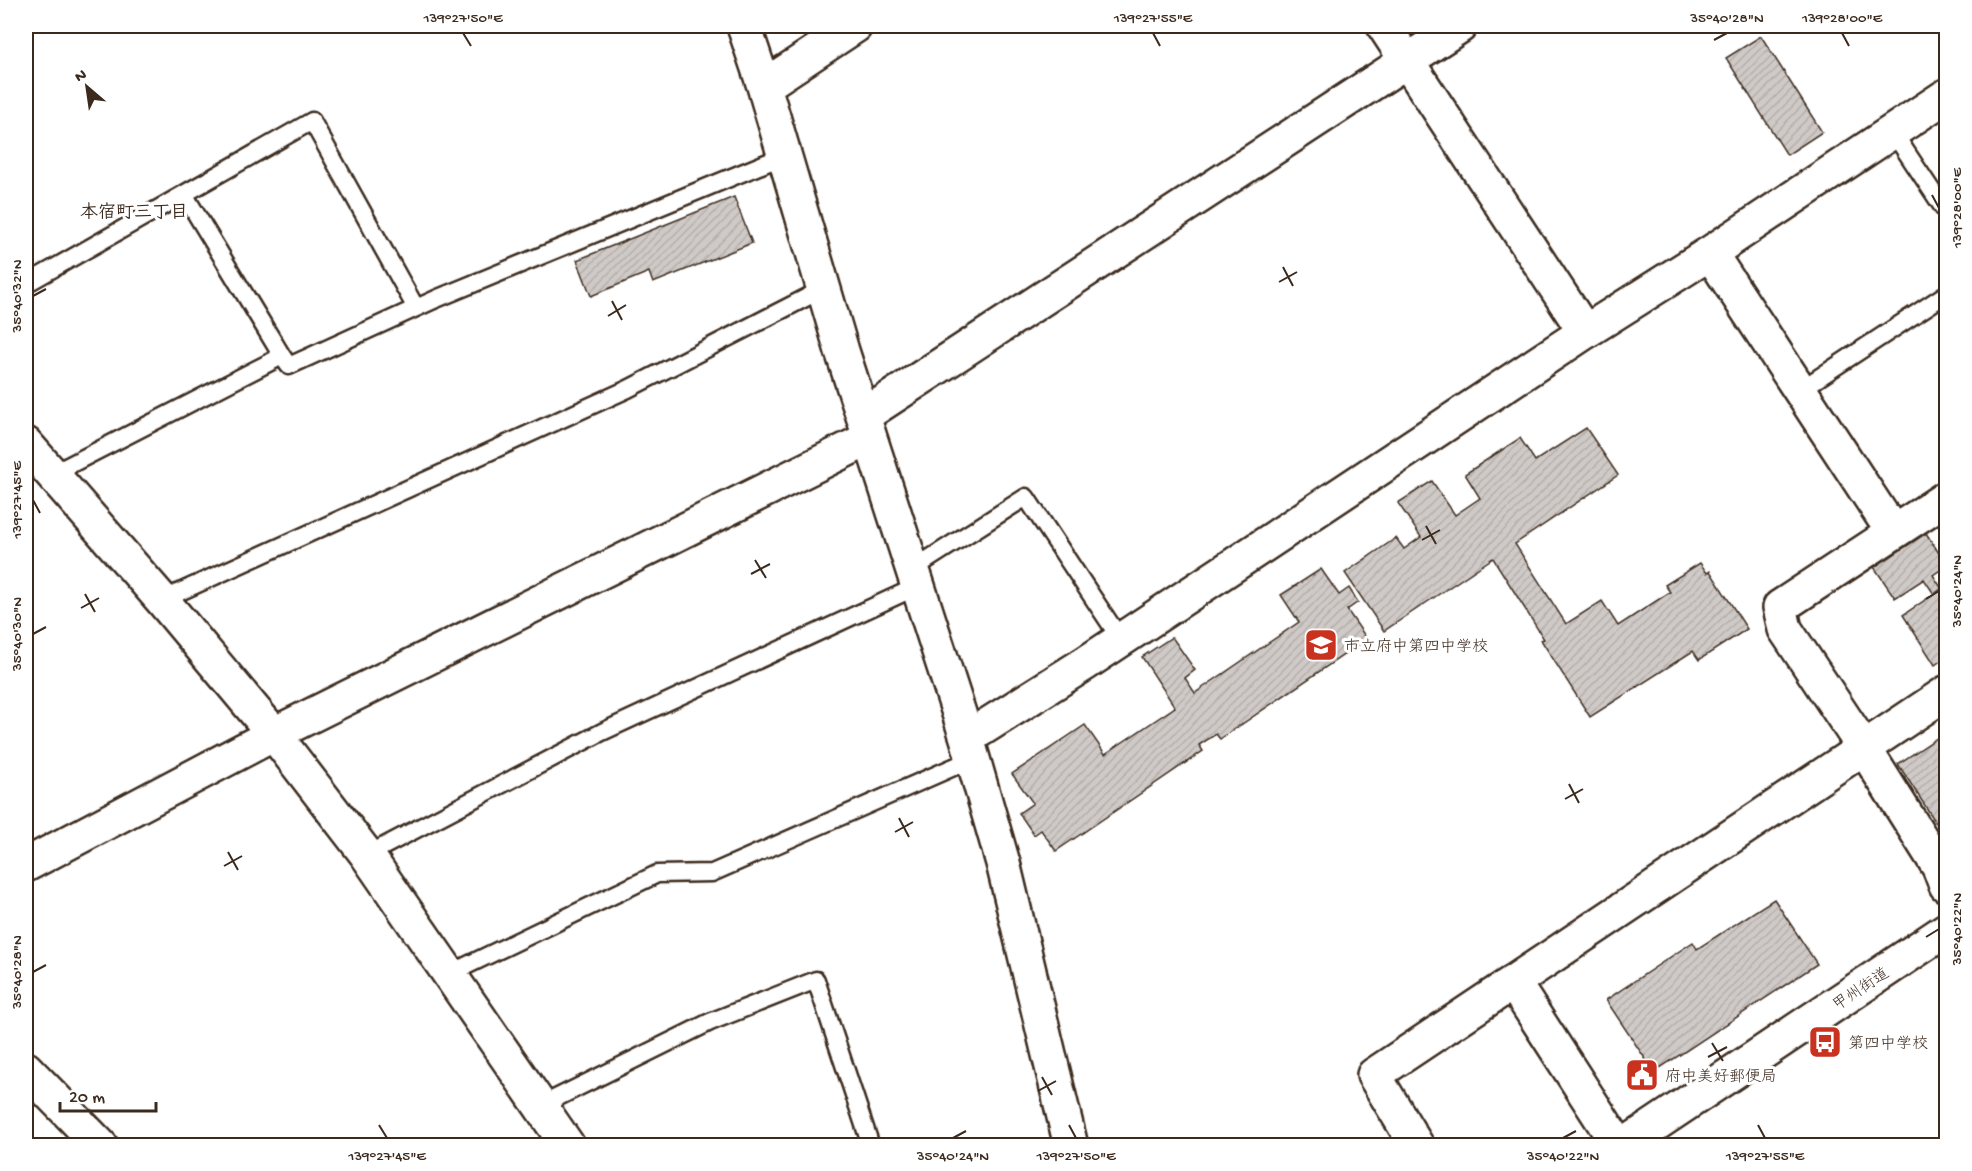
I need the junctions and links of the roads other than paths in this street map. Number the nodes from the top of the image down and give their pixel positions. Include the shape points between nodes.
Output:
1 (744, 26) edge
2 (855, 26) edge
3 (1384, 26) edge
4 (1460, 26) edge
5 (1407, 60) junction
6 (764, 86) junction
7 (1947, 96) edge
8 (1893, 132) junction
9 (783, 156) junction
10 (184, 194) junction
11 (1947, 212) edge
12 (1710, 253) junction
13 (26, 284) edge
14 (823, 289) junction
15 (1947, 294) edge
16 (416, 308) junction
17 (1586, 332) junction
18 (282, 356) junction
19 (1800, 390) junction
20 (867, 427) junction
21 (26, 444) edge
22 (52, 474) junction
23 (1947, 498) edge
24 (1893, 532) junction
25 (915, 578) junction
26 (162, 600) junction
27 (1121, 640) junction
28 (1947, 693) edge
29 (274, 734) junction
30 (969, 748) junction
31 (1864, 748) junction
32 (367, 855) junction
33 (26, 865) edge
34 (1943, 876) edge
35 (1947, 930) edge
36 (449, 974) junction
37 (1513, 982) junction
38 (26, 1069) edge
39 (540, 1106) junction
40 (101, 1146) edge
41 (568, 1146) edge
42 (871, 1146) edge
43 (1071, 1146) edge
44 (1417, 1146) edge
45 (1621, 1146) edge

1 - 6 main road
2 - 6 main road
3 - 5 main road
4 - 5 main road
5 - 17 main road
5 - 20 main road
6 - 9 main road
7 - 8 main road
8 - 11 lane
8 - 12 main road
9 - 14 main road
9 - 16 lane
10 - 13 lane
10 - 16 lane via 312,121
10 - 18 lane
12 - 17 main road
12 - 19 main road
14 - 20 main road
14 - 26 lane via 628,388
15 - 19 lane
16 - 18 lane via 289,366
17 - 27 main road
18 - 22 lane
19 - 24 main road
20 - 25 main road
20 - 29 main road
21 - 22 main road
22 - 26 main road
23 - 24 main road
24 - 31 main road via 1780,607 1785,628
25 - 27 lane via 1026,497
25 - 30 main road
25 - 32 lane via 602,732
26 - 29 main road
27 - 30 main road
28 - 31 main road
29 - 32 main road
29 - 33 main road
30 - 36 lane via 712,873 657,874
30 - 43 main road via 1003,863
31 - 34 main road
31 - 37 main road
32 - 36 main road
35 - 45 main road, 甲州街道
36 - 39 main road
37 - 44 main road via 1374,1075
37 - 45 main road
38 - 40 main road
39 - 41 main road
39 - 42 lane via 710,1022 816,980

